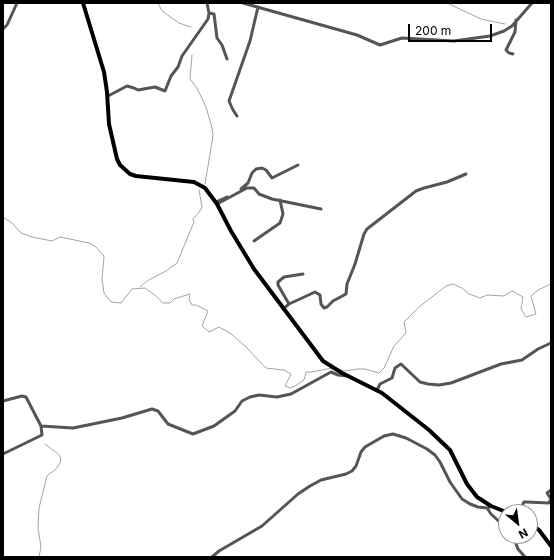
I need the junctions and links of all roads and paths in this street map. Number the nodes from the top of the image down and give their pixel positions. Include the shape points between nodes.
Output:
1 (17, 3) edge
2 (83, 3) edge
3 (207, 3) edge
4 (243, 3) edge
5 (532, 3) edge
6 (258, 7) junction
7 (210, 12) junction
8 (516, 20) junction
9 (3, 29) edge
10 (513, 54) dead end
11 (227, 59) dead end
12 (108, 96) junction
13 (237, 116) dead end
14 (298, 165) dead end
15 (466, 174) dead end
16 (280, 200) junction
17 (216, 203) junction
18 (322, 209) dead end
19 (254, 241) dead end
20 (303, 274) dead end
21 (289, 304) junction
22 (284, 308) junction
23 (551, 343) edge
24 (330, 368) junction
25 (348, 376) junction
26 (377, 390) junction
27 (3, 401) edge
28 (42, 426) junction
29 (3, 454) edge
30 (551, 490) edge
31 (523, 504) edge
32 (489, 507) junction
33 (498, 510) edge
34 (498, 521) edge
35 (538, 530) edge
36 (516, 544) edge
37 (551, 546) edge
38 (212, 557) edge
39 (525, 557) edge

1 - 9 street via 7,26
2 - 12 main road via 104,72
3 - 7 street
4 - 6 street
5 - 8 street
6 - 8 street via 380,45 402,38 454,40 490,36 504,31
6 - 13 street via 250,41 229,101
7 - 11 street via 214,14 217,38
7 - 12 street via 203,27 182,56 165,91 155,87 138,90 127,86
8 - 10 street via 515,32 506,50
12 - 17 main road via 109,124 115,152 125,170 146,178 194,182 204,188
14 - 17 street via 272,178 266,170 256,169 243,188
15 - 21 street via 416,191 367,229 347,284 346,294 324,308 320,295 315,292
16 - 17 street via 266,198 254,188 247,188
16 - 18 street
16 - 19 street via 283,214 280,223
17 - 22 main road via 249,261
20 - 21 street via 278,282
21 - 22 street
22 - 24 main road
23 - 26 street via 522,360 501,364 439,385 420,382 401,364 395,368 392,378 380,384
24 - 25 main road
24 - 25 street via 338,375
24 - 28 street via 291,394 250,397 214,426 193,434 168,424 158,411 152,409 73,428
25 - 26 main road
26 - 32 main road via 445,445 454,456 472,491
27 - 28 street via 26,397
28 - 29 street via 41,436
30 - 31 street via 547,493 551,499 549,503
32 - 33 main road
32 - 34 street via 491,514
32 - 38 street via 478,507 462,499 440,462 431,452 393,434 365,447 352,471 320,480 310,486 262,526
35 - 37 main road
36 - 39 street

